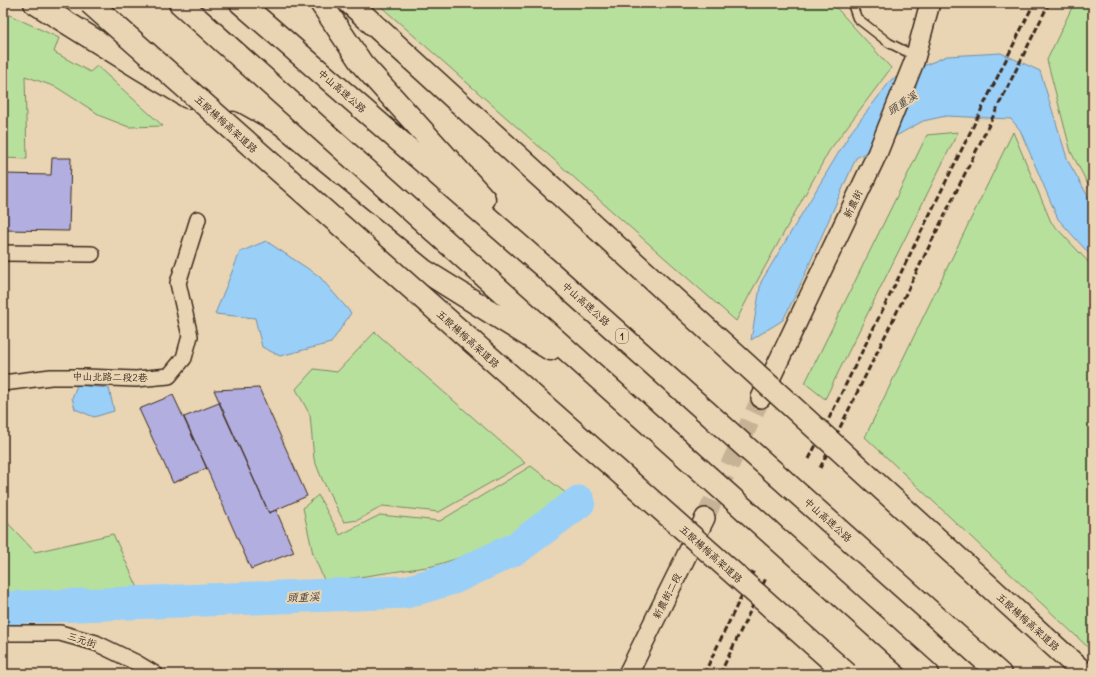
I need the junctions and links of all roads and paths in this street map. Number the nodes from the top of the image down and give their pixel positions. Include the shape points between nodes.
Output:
1 (34, 3) edge
2 (90, 3) edge
3 (180, 3) edge
4 (241, 3) edge
5 (321, 3) edge
6 (350, 3) edge
7 (930, 3) edge
8 (852, 4) dead end
9 (914, 59) junction
10 (198, 219) dead end
11 (3, 253) edge
12 (92, 254) dead end
13 (551, 273) junction
14 (598, 379) junction
15 (3, 383) edge
16 (761, 398) tunnel mouth
17 (705, 518) tunnel mouth
18 (3, 633) edge
19 (155, 674) edge
20 (628, 674) edge
21 (847, 674) edge
22 (928, 674) edge
23 (1000, 674) edge
24 (1085, 674) edge

1 - 14 highway via 268,143 423,270
2 - 21 highway, 五股楊梅高架道路, bridge
3 - 14 highway
4 - 13 highway, 中山高速公路 / 1
5 - 13 highway via 362,64
6 - 24 highway, 五股楊梅高架道路, bridge
7 - 9 street, 新農街
8 - 9 lane via 857,18
9 - 16 street, 新農街 via 877,154
10 - 15 street, 中山北路二段2巷 via 178,283 190,336 184,358 169,376 136,379 51,377
11 - 12 street
13 - 23 highway, 中山高速公路 / 1
14 - 22 highway
17 - 20 street, 新農街二段
18 - 19 street, 三元街 via 60,633 96,644

